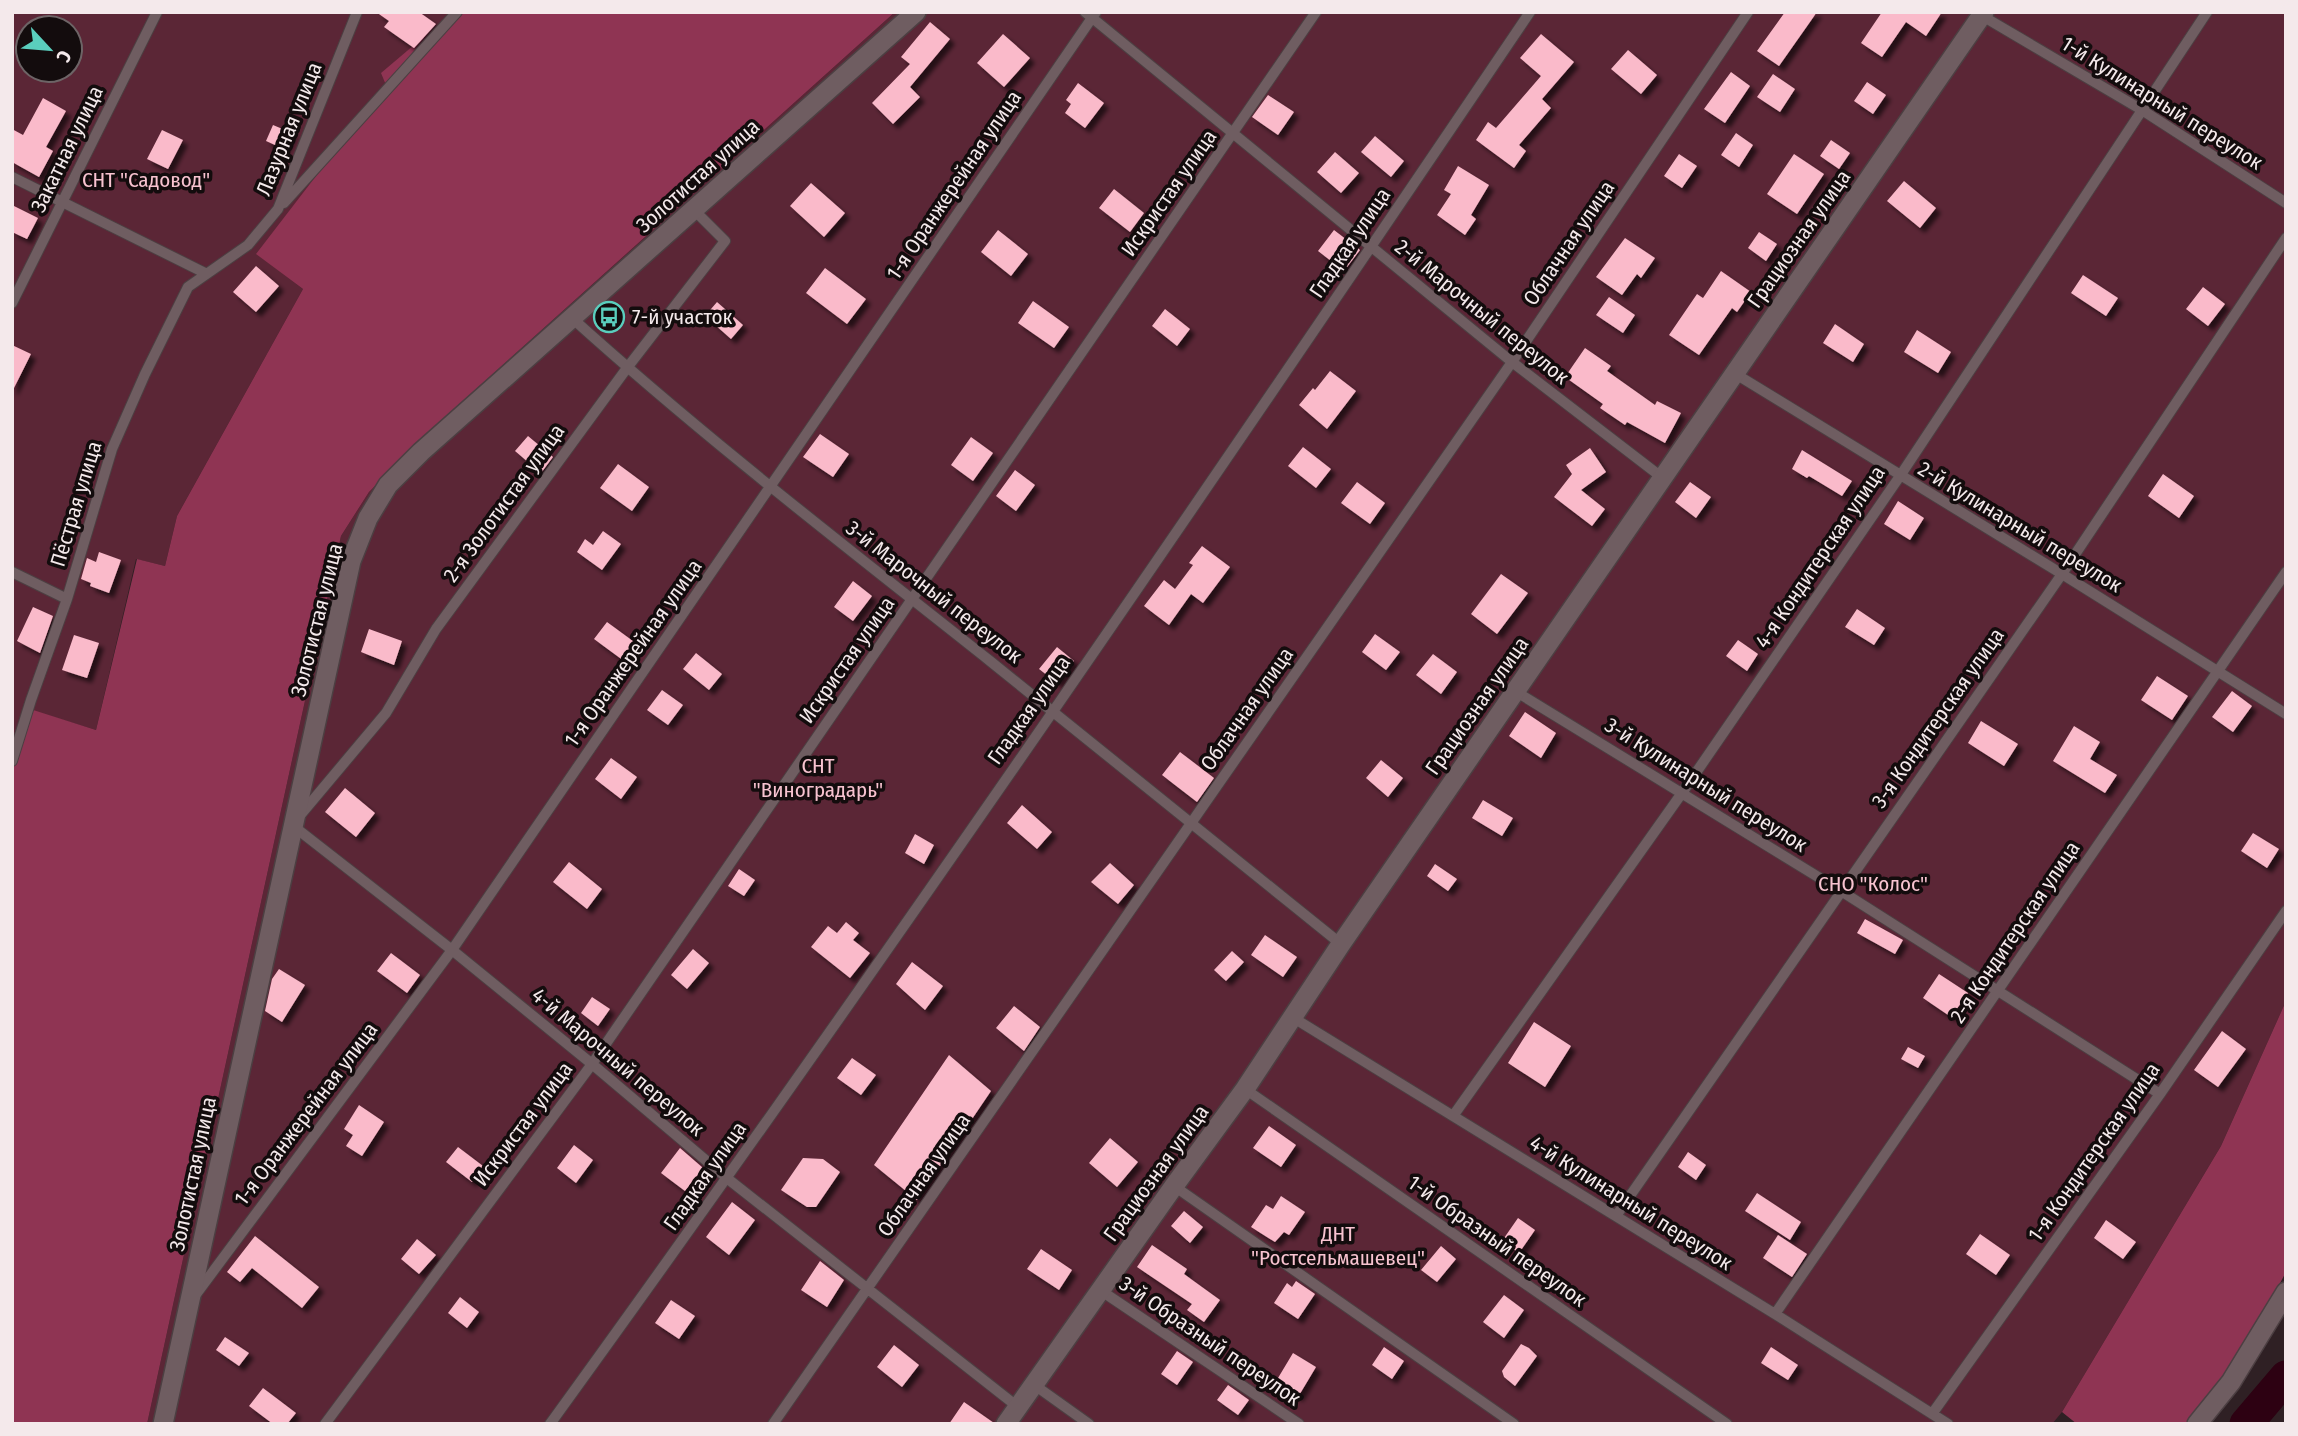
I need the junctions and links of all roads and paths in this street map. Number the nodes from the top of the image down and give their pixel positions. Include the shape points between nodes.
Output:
1 (157, 12) edge
2 (357, 12) edge
3 (457, 12) edge
4 (916, 12) edge
5 (1316, 12) edge
6 (1530, 12) edge
7 (1748, 12) edge
8 (2207, 12) edge
9 (1981, 13) edge
10 (1091, 14) edge
11 (2142, 110) junction
12 (1233, 134) junction
13 (12, 177) edge
14 (62, 201) junction
15 (2286, 202) edge
16 (278, 209) junction
17 (694, 210) junction
18 (2286, 238) edge
19 (1371, 247) junction
20 (205, 273) junction
21 (12, 303) edge
22 (572, 318) junction
23 (1512, 362) junction
24 (627, 368) junction
25 (1734, 373) junction
26 (1900, 476) junction
27 (1664, 479) junction
28 (770, 488) junction
29 (12, 572) edge
30 (2286, 572) edge
31 (2062, 574) junction
32 (67, 599) junction
33 (912, 600) junction
34 (2217, 671) junction
35 (1515, 691) junction
36 (1052, 710) junction
37 (2286, 714) edge
38 (12, 761) edge
39 (1682, 793) junction
40 (1191, 824) junction
41 (292, 825) junction
42 (1842, 891) junction
43 (2286, 911) edge
44 (1341, 944) junction
45 (452, 950) junction
46 (2000, 990) junction
47 (1292, 1017) junction
48 (592, 1064) junction
49 (1245, 1089) junction
50 (2160, 1094) junction
51 (1452, 1116) junction
52 (728, 1179) junction
53 (1174, 1186) junction
54 (1616, 1216) junction
55 (867, 1290) junction
56 (1100, 1290) junction
57 (2286, 1292) edge
58 (188, 1304) junction
59 (1775, 1314) junction
60 (1033, 1384) junction
61 (1018, 1407) junction
62 (1931, 1414) junction
63 (163, 1424) edge
64 (325, 1424) edge
65 (550, 1424) edge
66 (773, 1424) edge
67 (1006, 1424) edge
68 (1089, 1424) edge
69 (1298, 1424) edge
70 (1514, 1424) edge
71 (1727, 1424) edge
72 (1948, 1424) edge
73 (2197, 1424) edge

1 - 14 lane, Закатная улица
2 - 16 lane, Лазурная улица
3 - 16 lane
4 - 17 street, Золотистая улица
5 - 12 lane, Искристая улица
6 - 19 lane, Гладкая улица
7 - 23 lane, Облачная улица
8 - 11 lane, 4-я Кондитерская улица
9 - 11 lane, 1-й Кулинарный переулок
9 - 25 street, Грациозная улица
10 - 12 lane, 2-й Марочный переулок
10 - 28 lane, 1-я Оранжерейная улица
11 - 15 lane, 1-й Кулинарный переулок
11 - 26 lane, 4-я Кондитерская улица
12 - 19 lane, 2-й Марочный переулок
12 - 33 lane, Искристая улица
13 - 14 lane
14 - 20 lane
14 - 21 lane, Закатная улица
16 - 20 lane, Лазурная улица via 248,244
17 - 22 street, Золотистая улица
17 - 24 lane, 2-я Золотистая улица via 725,241
18 - 31 lane, 3-я Кондитерская улица
19 - 23 lane, 2-й Марочный переулок
19 - 36 lane, Гладкая улица
20 - 32 lane, Пёстрая улица via 188,287 112,450
22 - 24 lane, 3-й Марочный переулок
22 - 41 street, Золотистая улица via 413,460 388,485 368,517 351,561
23 - 27 lane, 2-й Марочный переулок
23 - 40 lane, Облачная улица
24 - 28 lane, 3-й Марочный переулок
24 - 41 lane, 2-я Золотистая улица via 436,629 386,713
25 - 26 lane, 2-й Кулинарный переулок
25 - 27 street, Грациозная улица
26 - 31 lane, 2-й Кулинарный переулок
26 - 39 lane, 4-я Кондитерская улица
27 - 35 street, Грациозная улица
28 - 33 lane, 3-й Марочный переулок
28 - 45 lane, 1-я Оранжерейная улица
29 - 32 lane
30 - 34 lane, 2-я Кондитерская улица
31 - 34 lane, 2-й Кулинарный переулок
31 - 42 lane, 3-я Кондитерская улица
32 - 38 lane, Пёстрая улица
33 - 36 lane, 3-й Марочный переулок
33 - 48 lane, Искристая улица
34 - 37 lane, 2-й Кулинарный переулок
34 - 46 lane, 2-я Кондитерская улица
35 - 39 lane, 3-й Кулинарный переулок
35 - 44 street, Грациозная улица
36 - 40 lane, 3-й Марочный переулок
36 - 52 lane, Гладкая улица
39 - 42 lane, 3-й Кулинарный переулок
39 - 51 lane, 4-я Кондитерская улица
40 - 44 lane, 3-й Марочный переулок
40 - 55 lane, Облачная улица
41 - 45 lane, 4-й Марочный переулок
41 - 58 street, Золотистая улица
42 - 46 lane, 3-й Кулинарный переулок
42 - 54 lane, 3-я Кондитерская улица
43 - 50 lane, 1-я Кондитерская улица
44 - 47 street, Грациозная улица
45 - 48 lane, 4-й Марочный переулок
45 - 58 lane, 1-я Оранжерейная улица
46 - 50 lane, 3-й Кулинарный переулок
46 - 59 lane, 2-я Кондитерская улица
47 - 49 street, Грациозная улица
47 - 51 lane, 4-й Кулинарный переулок
48 - 52 lane, 4-й Марочный переулок
48 - 64 lane, Искристая улица
49 - 53 street, Грациозная улица
49 - 71 lane, 1-й Образный переулок
50 - 62 lane, 1-я Кондитерская улица
51 - 54 lane, 4-й Кулинарный переулок
52 - 55 lane, 4-й Марочный переулок
52 - 65 lane, Гладкая улица
53 - 56 street, Грациозная улица
53 - 70 lane
54 - 59 lane, 4-й Кулинарный переулок
55 - 61 lane, 4-й Марочный переулок
55 - 66 lane, Облачная улица
56 - 60 street, Грациозная улица
56 - 69 lane, 3-й Образный переулок
57 - 73 street via 2231,1382
58 - 63 street, Золотистая улица
59 - 62 lane, 4-й Кулинарный переулок
60 - 61 street, Грациозная улица
60 - 68 lane
61 - 67 street, Грациозная улица
62 - 72 lane, 4-й Кулинарный переулок

